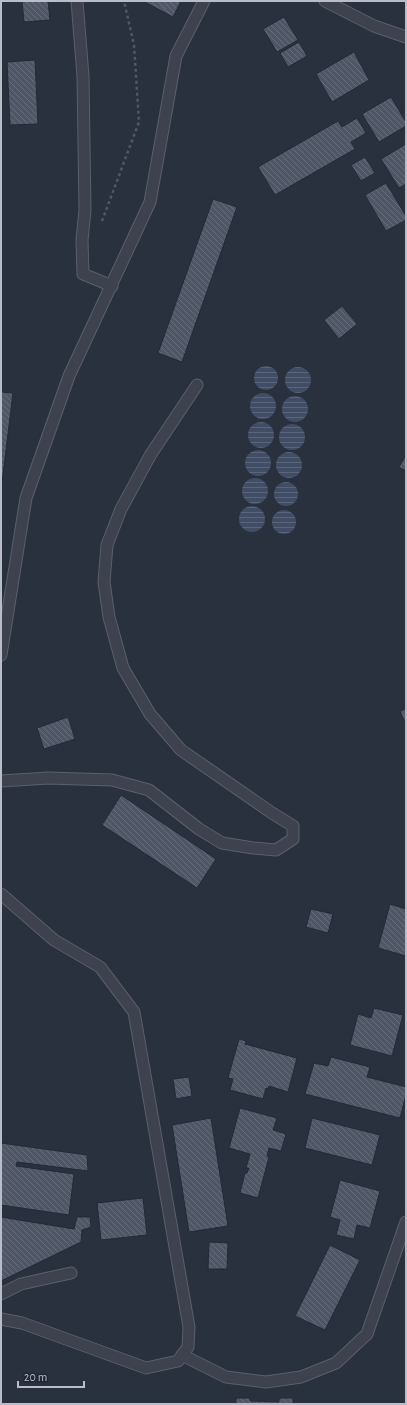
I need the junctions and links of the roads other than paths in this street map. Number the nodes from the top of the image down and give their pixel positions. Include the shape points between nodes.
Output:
1 (77, 1) edge
2 (204, 1) edge
3 (325, 1) edge
4 (406, 37) edge
5 (112, 286) junction
6 (197, 385) dead end
7 (1, 655) edge
8 (1, 781) edge
9 (1, 894) edge
10 (406, 1222) edge
11 (71, 1273) dead end
12 (1, 1294) edge
13 (1, 1319) edge
14 (182, 1355) junction

1 - 5 lane via 83,76 83,274
2 - 5 lane via 176,56 150,202
3 - 4 lane via 374,26
5 - 7 lane via 70,376 26,498
6 - 8 lane via 151,454 121,509 107,545 104,582 109,617 123,668 150,714 180,750 293,826 293,839 276,850 222,843 199,829 149,790 112,780 48,778
9 - 14 lane via 54,940 100,967 134,1012 189,1327 188,1347
10 - 14 lane via 367,1334 336,1363 301,1377 266,1382 226,1377
11 - 12 lane via 21,1284
13 - 14 lane via 22,1323 146,1368 178,1361

